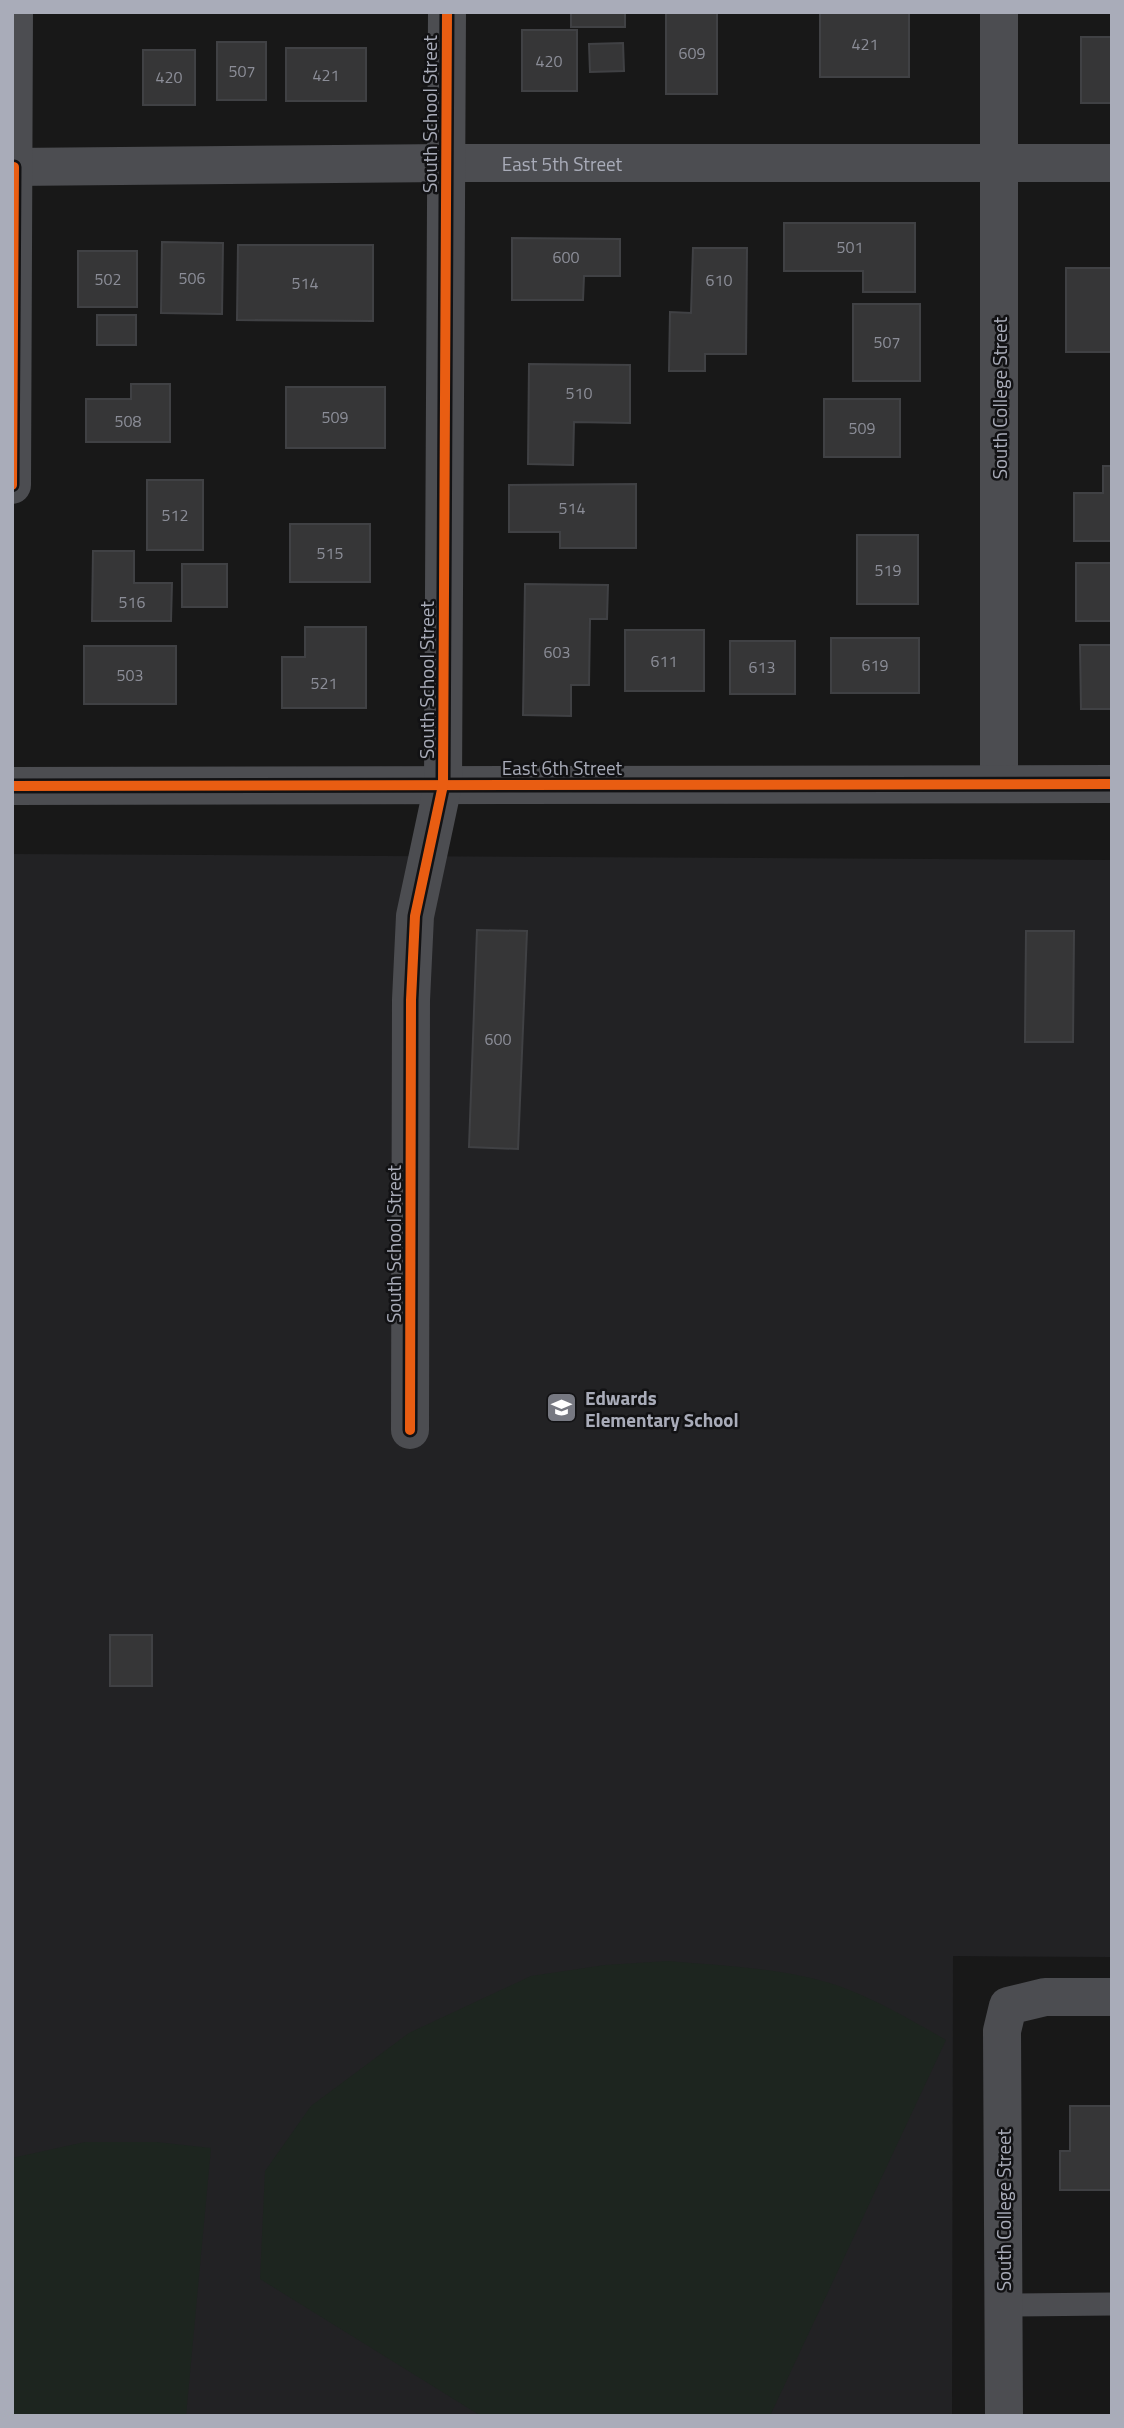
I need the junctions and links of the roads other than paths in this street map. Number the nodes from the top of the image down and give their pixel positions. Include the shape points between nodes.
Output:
1 (14, 12) edge
2 (447, 12) edge
3 (999, 12) edge
4 (446, 163) junction
5 (998, 163) junction
6 (1112, 163) edge
7 (13, 167) edge
8 (12, 485) edge
9 (999, 784) junction
10 (1112, 784) edge
11 (443, 785) junction
12 (12, 786) edge
13 (410, 1430) dead end
14 (1112, 1997) edge
15 (1112, 2304) edge
16 (1004, 2305) junction
17 (1004, 2416) edge

1 - 7 street
2 - 4 street, South School Street
3 - 5 street, South College Street
4 - 5 street, East 5th Street
4 - 7 street, East 5th Street
4 - 11 street, South School Street
5 - 6 street, East 5th Street
5 - 9 street, South College Street
7 - 8 street
9 - 10 street, East 6th Street
9 - 11 street, East 6th Street
11 - 12 street, East 6th Street
11 - 13 street, South School Street via 415,916
14 - 16 street, South College Street via 1045,1997 1008,2006 1002,2031
15 - 16 lane
16 - 17 street, South College Street

